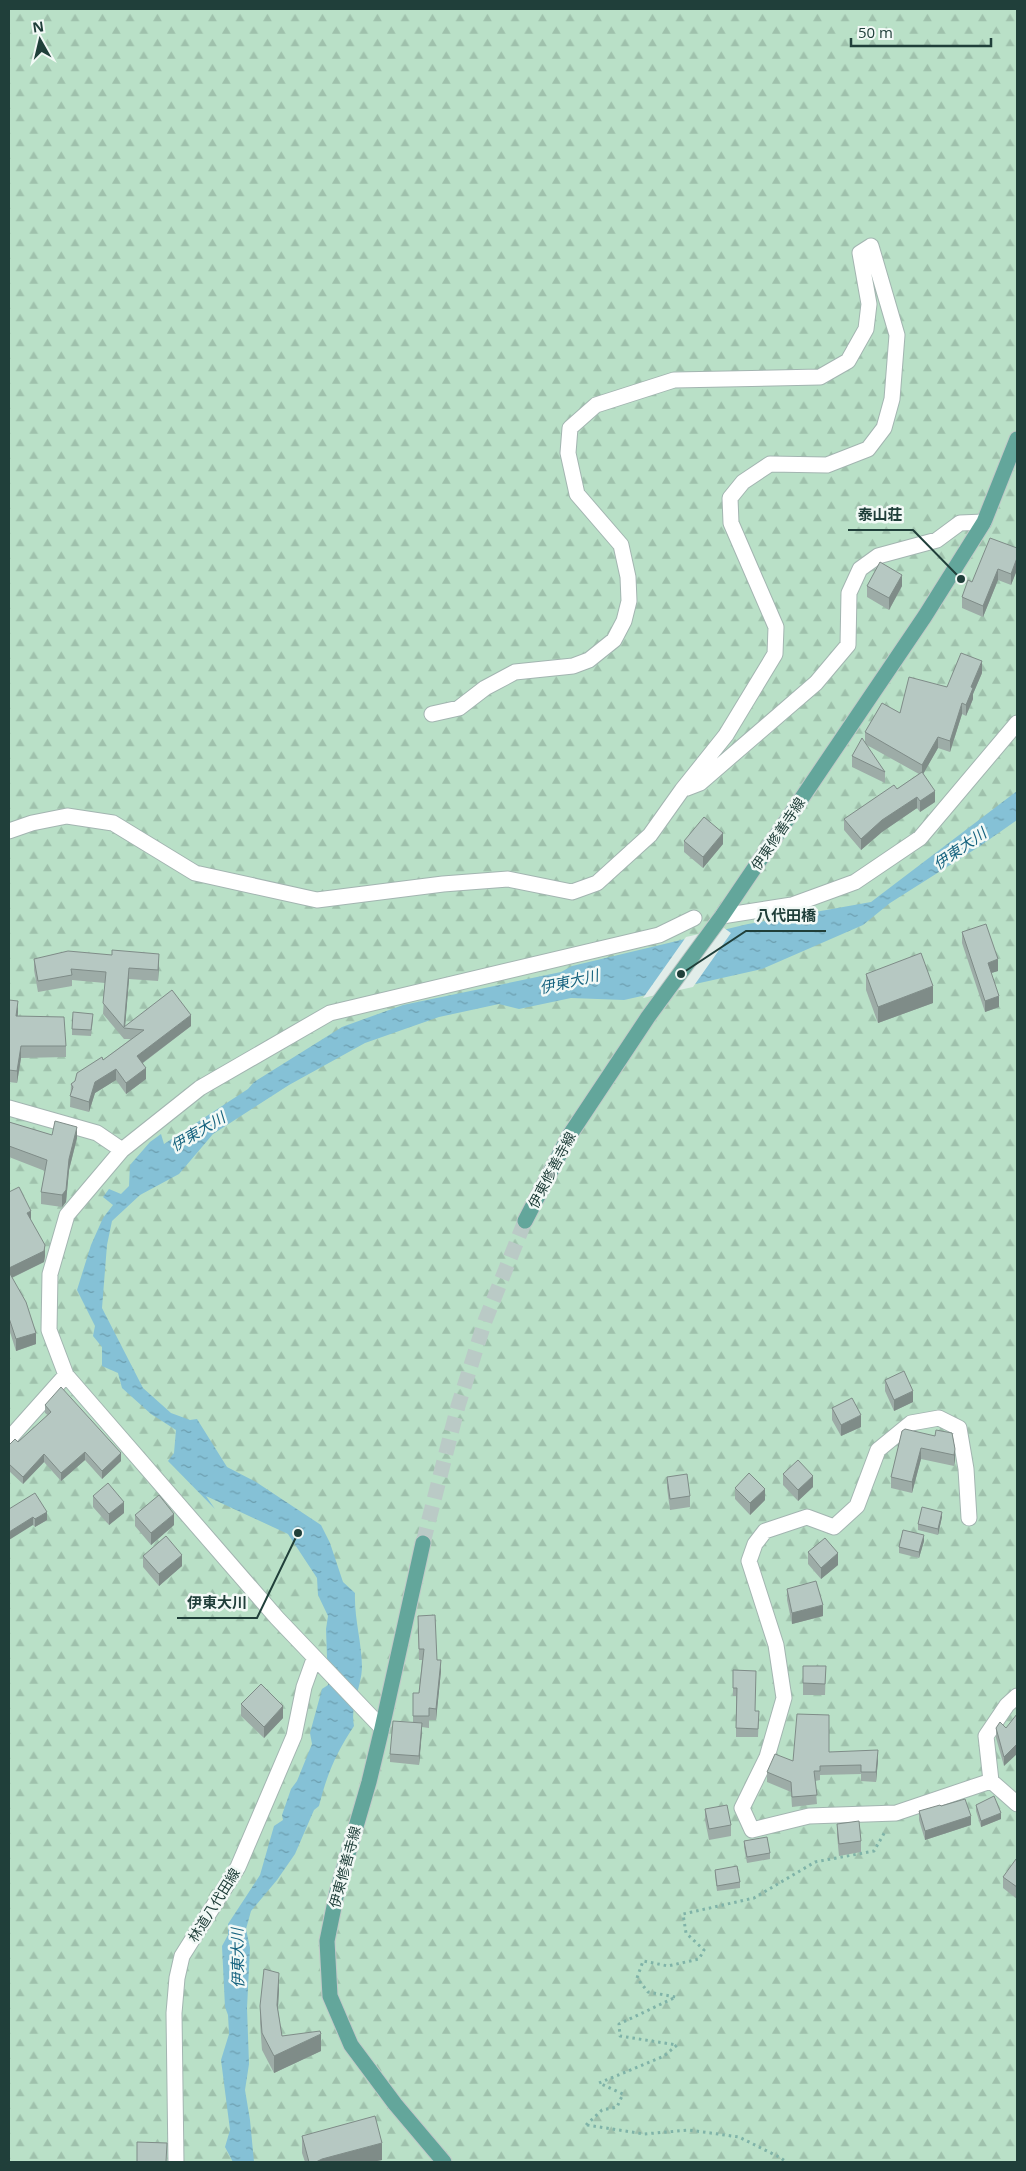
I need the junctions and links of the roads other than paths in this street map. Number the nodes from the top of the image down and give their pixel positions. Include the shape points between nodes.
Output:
1 (1017, 439) edge
2 (984, 522) junction
3 (432, 714) dead end
4 (1017, 723) edge
5 (682, 790) junction
6 (9, 831) edge
7 (722, 916) junction
8 (694, 918) dead end
9 (9, 1108) edge
10 (122, 1150) junction
11 (525, 1221) tunnel mouth
12 (66, 1374) junction
13 (9, 1439) edge
14 (969, 1518) dead end
15 (423, 1543) tunnel mouth
16 (314, 1659) junction
17 (1017, 1696) edge
18 (382, 1728) junction
19 (991, 1781) junction
20 (1017, 1804) edge
21 (176, 2162) edge
22 (444, 2162) edge

1 - 2 main road, 伊東修善寺線
2 - 5 street via 960,523 937,540 878,556 860,569 849,593 848,645 808,689 700,783
2 - 7 main road, 伊東修善寺線
3 - 5 street via 459,708 515,672 573,666 589,660 614,640 624,621 629,601 621,545 576,494 568,453 570,428 596,405 674,380 820,376 848,361 866,329 869,304 860,253 871,246 898,335 892,399 884,428 868,449 827,465 770,464 743,482 730,498 731,523 776,627 775,654 726,735
4 - 7 street via 920,838 854,882 792,905
5 - 6 street via 643,841 597,884 572,892 508,879 317,900 195,873 113,823 67,816
7 - 11 main road, 伊東修善寺線 via 648,1017 569,1136
8 - 10 street via 660,935 330,1013 200,1088
9 - 10 street via 97,1133
10 - 12 street via 67,1215 50,1274 48,1330
12 - 13 street
12 - 16 street
14 - 19 street via 966,1468 959,1428 939,1418 911,1423 878,1450 858,1506 834,1527 807,1517 765,1531 755,1544 749,1561 776,1645 784,1698 767,1758 742,1808 752,1830 809,1816 896,1814
15 - 18 main road, 伊東修善寺線
16 - 18 street
16 - 21 street, 林道八代田線 via 304,1687 294,1736 238,1867 182,1956 174,2013
17 - 19 street via 986,1736
18 - 22 main road, 伊東修善寺線 via 327,1940 330,1996 352,2045 395,2104
19 - 20 street

